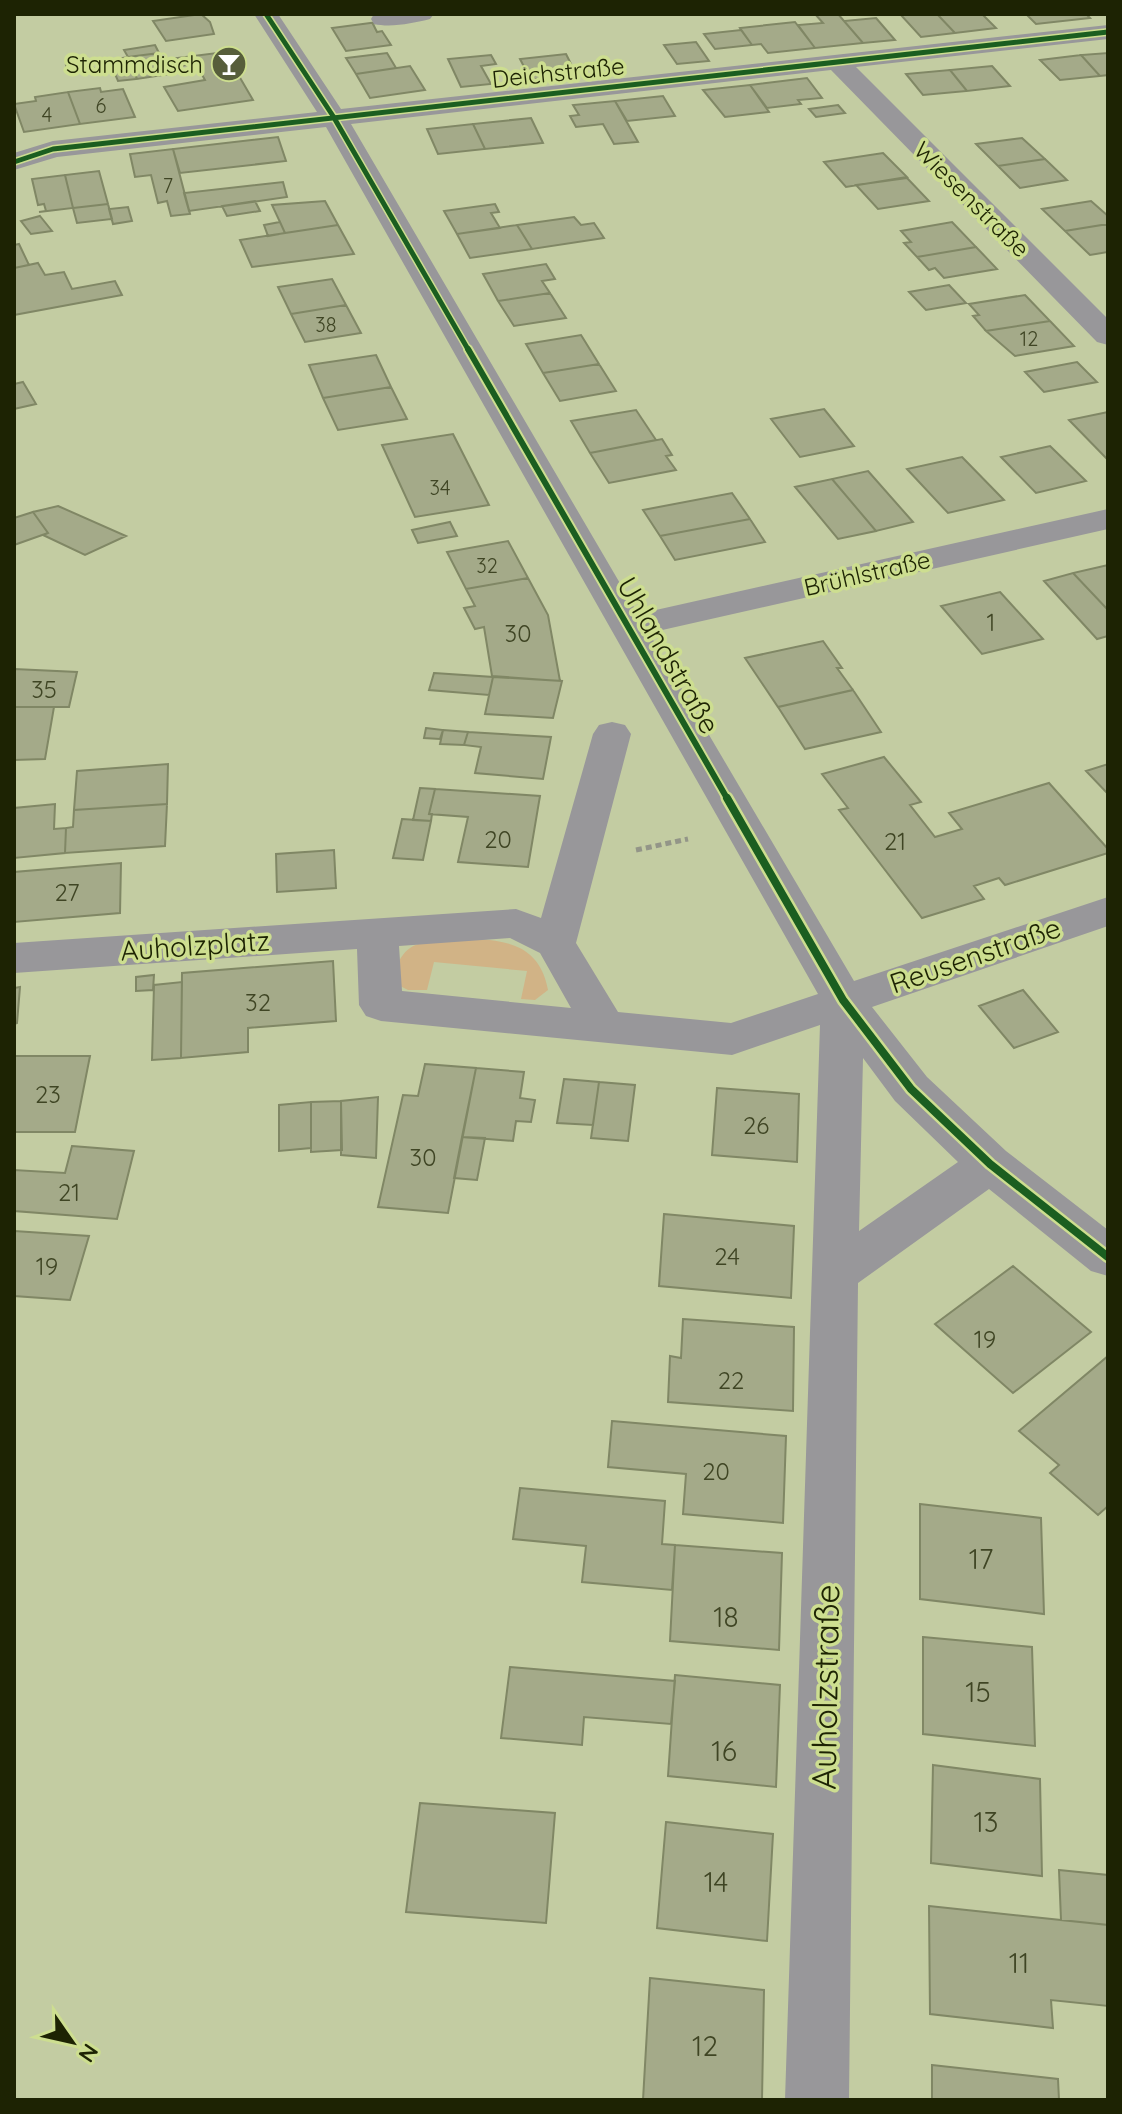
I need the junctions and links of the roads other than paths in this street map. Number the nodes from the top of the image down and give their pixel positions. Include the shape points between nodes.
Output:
1 (266, 14) edge
2 (422, 14) edge
3 (383, 19) dead end
4 (1108, 32) edge
5 (836, 61) junction
6 (333, 116) junction
7 (14, 162) edge
8 (1108, 336) edge
9 (1108, 519) edge
10 (627, 627) junction
11 (612, 734) dead end
12 (1108, 911) edge
13 (377, 932) junction
14 (555, 943) junction
15 (14, 958) edge
16 (843, 1000) junction
17 (604, 1026) junction
18 (990, 1164) junction
19 (834, 1255) junction
20 (1108, 1257) edge
21 (817, 2100) edge

1 - 6 street, Uhlandstraße
2 - 3 street
4 - 5 street, Deichstraße via 1022,31
5 - 6 street, Deichstraße
5 - 8 street, Wiesenstraße
6 - 7 street, Deichstraße via 53,149
6 - 10 street, Uhlandstraße
9 - 10 street, Brühlstraße
10 - 16 street, Uhlandstraße
11 - 14 street
12 - 16 street, Reusenstraße
13 - 14 street, Auholzplatz via 516,923
13 - 15 street, Auholzplatz
13 - 17 street via 381,1005
14 - 17 street
16 - 17 street via 732,1039
16 - 18 street, Uhlandstraße via 911,1089
16 - 19 street, Auholzstraße
18 - 19 street
18 - 20 street, Uhlandstraße
19 - 21 street, Auholzstraße

